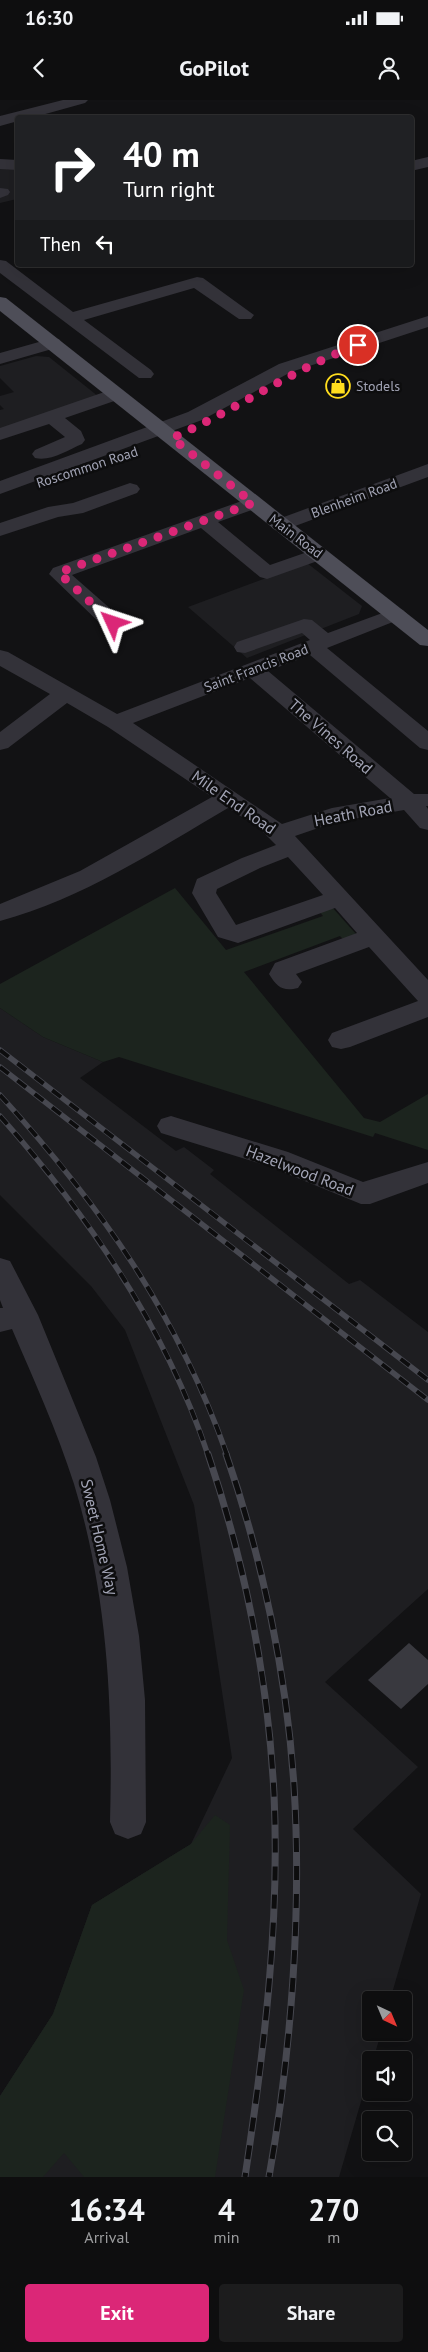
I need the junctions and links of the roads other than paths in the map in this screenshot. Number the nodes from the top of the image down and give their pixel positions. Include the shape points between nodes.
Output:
1 (80, 100) edge
2 (23, 115) edge
3 (15, 117) edge
4 (0, 121) edge
5 (428, 162) edge
6 (0, 164) edge
7 (15, 165) edge
8 (414, 165) edge
9 (4, 268) edge
10 (0, 302) edge
11 (245, 315) dead end
12 (70, 318) junction
13 (428, 321) edge
14 (53, 343) junction
15 (0, 359) edge
16 (145, 374) dead end
17 (116, 394) junction
18 (52, 416) junction
19 (0, 434) edge
20 (166, 434) junction
21 (17, 462) dead end
22 (428, 470) edge
23 (0, 488) edge
24 (130, 489) dead end
25 (0, 494) edge
26 (253, 503) junction
27 (202, 520) junction
28 (280, 525) junction
29 (0, 530) edge
30 (319, 554) junction
31 (396, 614) junction
32 (113, 623) dead end
33 (428, 640) edge
34 (319, 644) junction
35 (246, 647) dead end
36 (0, 658) edge
37 (253, 669) junction
38 (66, 694) junction
39 (116, 722) junction
40 (0, 743) edge
41 (428, 743) edge
42 (229, 797) junction
43 (418, 800) edge
44 (428, 823) edge
45 (286, 840) junction
46 (340, 898) junction
47 (0, 913) edge
48 (374, 936) junction
49 (289, 982) dead end
50 (428, 996) edge
51 (428, 1007) edge
52 (341, 1040) dead end
53 (171, 1126) dead end
54 (428, 1172) edge
55 (0, 1269) edge
56 (12, 1317) edge
57 (128, 1822) dead end

1 - 2 street
3 - 4 street
5 - 8 street
6 - 7 street
9 - 12 street
10 - 14 main road, Main Road
11 - 12 street via 198,282
12 - 16 street
13 - 20 street via 333,354 231,410
14 - 15 street
14 - 17 main road, Main Road
17 - 18 street
17 - 20 main road, Main Road
18 - 19 street
18 - 21 street via 74,435 75,440
20 - 23 street, Roscommon Road
20 - 25 street, Roscommon Road via 46,481
20 - 26 main road, Main Road
22 - 28 street, Blenheim Road
24 - 29 street
26 - 27 street
26 - 28 main road, Main Road
27 - 30 street via 267,572
27 - 32 street via 60,572
28 - 30 main road, Main Road
30 - 31 main road, Main Road
31 - 33 main road, Main Road
31 - 34 street, Saint Francis Road
34 - 35 street via 307,626 302,625
34 - 37 street, Saint Francis Road
34 - 41 street
36 - 38 street, Mile End Road
37 - 39 street, Saint Francis Road
37 - 43 street, The Vines Road
38 - 39 street, Mile End Road
38 - 40 street
39 - 42 street, Mile End Road
42 - 45 street, Mile End Road
42 - 47 street via 86,879
43 - 44 street, The Vines Road
43 - 45 street, Heath Road via 325,817
45 - 46 street, Mile End Road
45 - 46 street, Heath Road via 244,867 206,885 204,893 227,931 238,935
46 - 48 street, Mile End Road
48 - 49 street via 284,969 282,974
48 - 50 street, Mile End Road
51 - 52 street
53 - 54 street, Hazelwood Road via 278,1159 361,1193 370,1193
55 - 56 street, Sweet Home Way
56 - 57 street, Sweet Home Way via 80,1458 94,1498 119,1619 127,1680 130,1733

